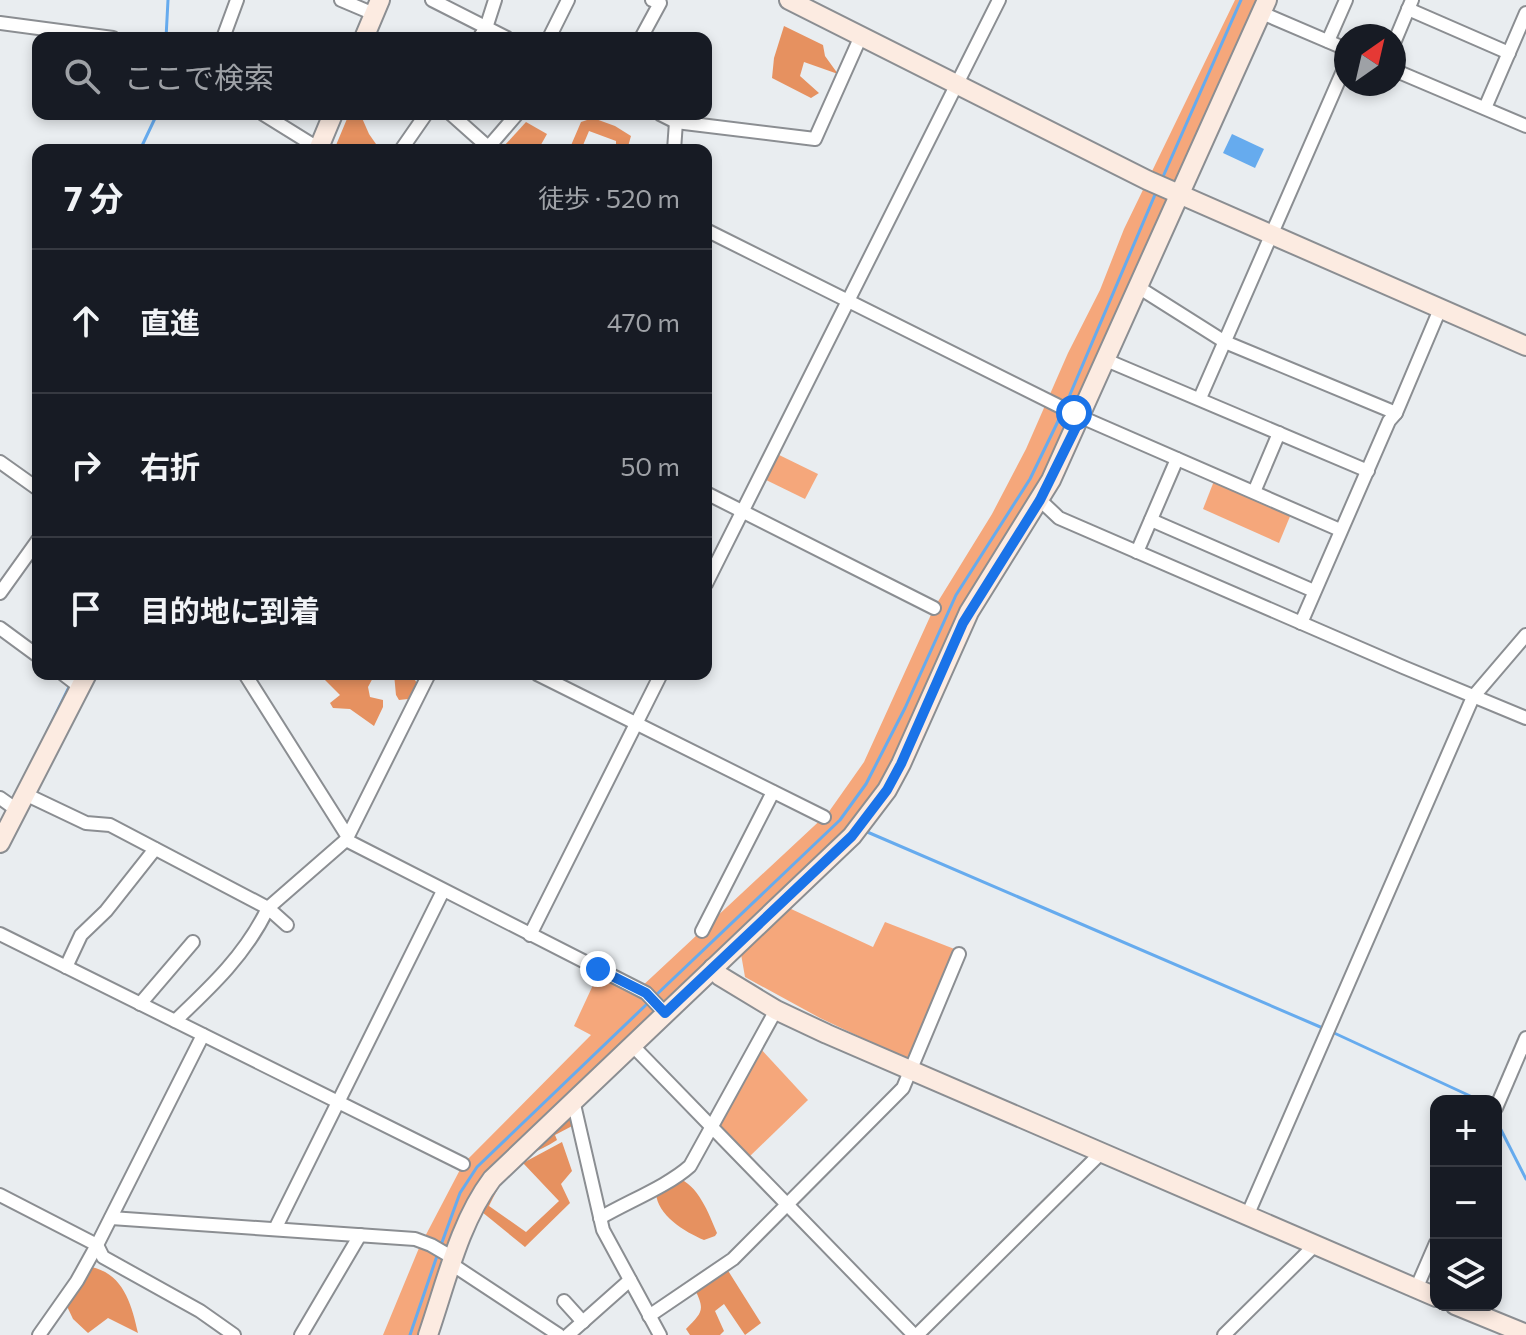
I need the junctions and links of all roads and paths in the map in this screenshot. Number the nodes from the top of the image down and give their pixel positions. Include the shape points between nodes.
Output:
1 (237, 0) edge
2 (341, 0) edge
3 (432, 0) edge
4 (495, 0) edge
5 (568, 0) edge
6 (789, 0) edge
7 (999, 0) edge
8 (1346, 0) edge
9 (658, 1) edge
10 (1410, 4) edge
11 (1264, 6) edge
12 (377, 7) edge
13 (1526, 13) edge
14 (0, 23) edge
15 (1402, 24) edge
16 (68, 32) edge
17 (225, 32) edge
18 (367, 32) edge
19 (480, 32) edge
20 (482, 32) edge
21 (552, 32) edge
22 (644, 32) edge
23 (861, 36) junction
24 (1328, 41) junction
25 (1334, 44) edge
26 (1509, 53) junction
27 (1406, 75) edge
28 (956, 84) junction
29 (1334, 92) edge
30 (1485, 108) junction
31 (273, 120) edge
32 (331, 120) edge
33 (422, 120) edge
34 (457, 120) edge
35 (512, 120) edge
36 (672, 120) edge
37 (676, 122) junction
38 (1526, 126) edge
39 (311, 144) edge
40 (321, 144) edge
41 (405, 144) edge
42 (483, 144) edge
43 (491, 144) edge
44 (674, 144) edge
45 (1179, 194) junction
46 (712, 233) edge
47 (1273, 235) junction
48 (1138, 287) junction
49 (848, 302) junction
50 (1440, 309) junction
51 (1225, 342) junction
52 (1526, 346) edge
53 (1106, 360) junction
54 (1200, 398) junction
55 (1396, 413) junction
56 (1078, 415) junction
57 (1279, 433) junction
58 (1177, 459) junction
59 (0, 462) edge
60 (1368, 471) junction
61 (32, 485) edge
62 (1254, 492) junction
63 (712, 496) edge
64 (1040, 500) junction
65 (742, 512) junction
66 (1151, 520) junction
67 (1340, 530) junction
68 (32, 548) edge
69 (1137, 552) junction
70 (712, 572) edge
71 (1314, 591) junction
72 (0, 593) edge
73 (934, 608) dead end
74 (1301, 623) junction
75 (0, 628) edge
76 (1526, 635) edge
77 (32, 652) edge
78 (83, 680) edge
79 (249, 680) edge
80 (426, 680) edge
81 (549, 680) edge
82 (658, 680) edge
83 (1473, 697) junction
84 (1526, 718) edge
85 (636, 724) junction
86 (773, 792) junction
87 (0, 798) edge
88 (21, 802) junction
89 (824, 817) dead end
90 (347, 839) junction
91 (0, 843) edge
92 (155, 849) junction
93 (443, 891) junction
94 (268, 908) junction
95 (287, 925) dead end
96 (702, 931) dead end
97 (0, 934) edge
98 (530, 935) junction
99 (193, 942) dead end
100 (959, 954) dead end
101 (66, 967) junction
102 (713, 968) junction
103 (140, 1004) junction
104 (776, 1010) junction
105 (663, 1011) junction
106 (175, 1021) junction
107 (203, 1035) junction
108 (1526, 1038) edge
109 (632, 1045) junction
110 (910, 1071) junction
111 (1502, 1095) edge
112 (573, 1100) junction
113 (337, 1102) junction
114 (711, 1126) junction
115 (1101, 1153) junction
116 (463, 1164) dead end
117 (0, 1195) edge
118 (787, 1205) junction
119 (1247, 1216) junction
120 (111, 1218) junction
121 (600, 1218) junction
122 (275, 1229) junction
123 (360, 1235) junction
124 (97, 1245) junction
125 (1315, 1245) junction
126 (1430, 1257) edge
127 (454, 1262) junction
128 (630, 1280) junction
129 (1416, 1289) junction
130 (1430, 1295) edge
131 (564, 1301) dead end
132 (1470, 1311) edge
133 (649, 1316) junction
134 (582, 1323) junction
135 (1526, 1334) edge
136 (39, 1335) edge
137 (234, 1335) edge
138 (301, 1335) edge
139 (428, 1335) edge
140 (559, 1335) edge
141 (568, 1335) edge
142 (593, 1335) edge
143 (660, 1335) edge
144 (916, 1335) edge
145 (1224, 1335) edge

1 - 17 street
2 - 12 street
3 - 19 street
4 - 20 street
5 - 21 street
6 - 23 street
7 - 28 street
8 - 24 street
9 - 22 street
10 - 15 street
10 - 26 street
11 - 24 street
11 - 45 street
12 - 18 street
13 - 26 street
14 - 16 street
23 - 28 street
23 - 37 street via 815,139
24 - 25 street
26 - 30 street
27 - 30 street
28 - 45 street
28 - 49 street
29 - 47 street
30 - 38 street
31 - 39 street
32 - 40 street
33 - 41 street
34 - 42 street
35 - 43 street
36 - 37 street
37 - 44 street
45 - 47 street
45 - 48 street
46 - 49 street
47 - 50 street
47 - 51 street
48 - 51 street
48 - 53 street
49 - 56 street
49 - 65 street
50 - 52 street
50 - 55 street
51 - 54 street
51 - 55 street
53 - 54 street
53 - 56 street
54 - 57 street
55 - 60 street
56 - 58 street
56 - 64 street
57 - 60 street
57 - 62 street
58 - 62 street
58 - 66 street
59 - 61 street
60 - 67 street
62 - 67 street
63 - 65 street
64 - 69 street via 1059,518
64 - 102 street via 969,612 901,764 868,817
65 - 70 street
65 - 73 street
66 - 69 street
66 - 71 street
67 - 71 street
68 - 72 street
69 - 74 street
71 - 74 street
74 - 83 street
75 - 77 street
76 - 83 street
78 - 88 street
79 - 90 street
80 - 90 street
81 - 85 street
82 - 85 street
83 - 84 street
83 - 119 street
85 - 86 street
85 - 98 street
86 - 89 street
86 - 96 street
87 - 88 street
88 - 91 street
88 - 92 street via 86,823 110,825
90 - 93 street
90 - 94 street
92 - 94 street
92 - 101 street via 81,935
93 - 98 street
93 - 113 street
94 - 95 street
94 - 106 street via 233,965
97 - 101 street
98 - 105 street via 646,993
99 - 103 street
100 - 110 street
101 - 103 street
102 - 104 street
102 - 105 street
103 - 106 street
104 - 110 street
104 - 114 street
105 - 109 street
106 - 107 street
107 - 113 street
107 - 120 street
108 - 111 street
109 - 112 street
109 - 114 street
110 - 115 street
110 - 118 street via 903,1088
112 - 121 street
112 - 127 street via 481,1194
113 - 116 street
113 - 122 street
114 - 118 street
114 - 121 street via 698,1154 677,1178
115 - 119 street
115 - 144 street
117 - 124 street
118 - 133 street via 733,1259
118 - 144 street
119 - 125 street
120 - 122 street
120 - 124 street
121 - 128 street
122 - 123 street
123 - 127 street via 415,1239
123 - 138 street
124 - 136 street
124 - 137 street via 103,1257
125 - 129 street
125 - 145 street
126 - 129 street
127 - 139 street
127 - 140 street
128 - 133 street
128 - 134 street
129 - 130 street
131 - 134 street
132 - 135 street
133 - 143 street
134 - 141 street
134 - 142 street

